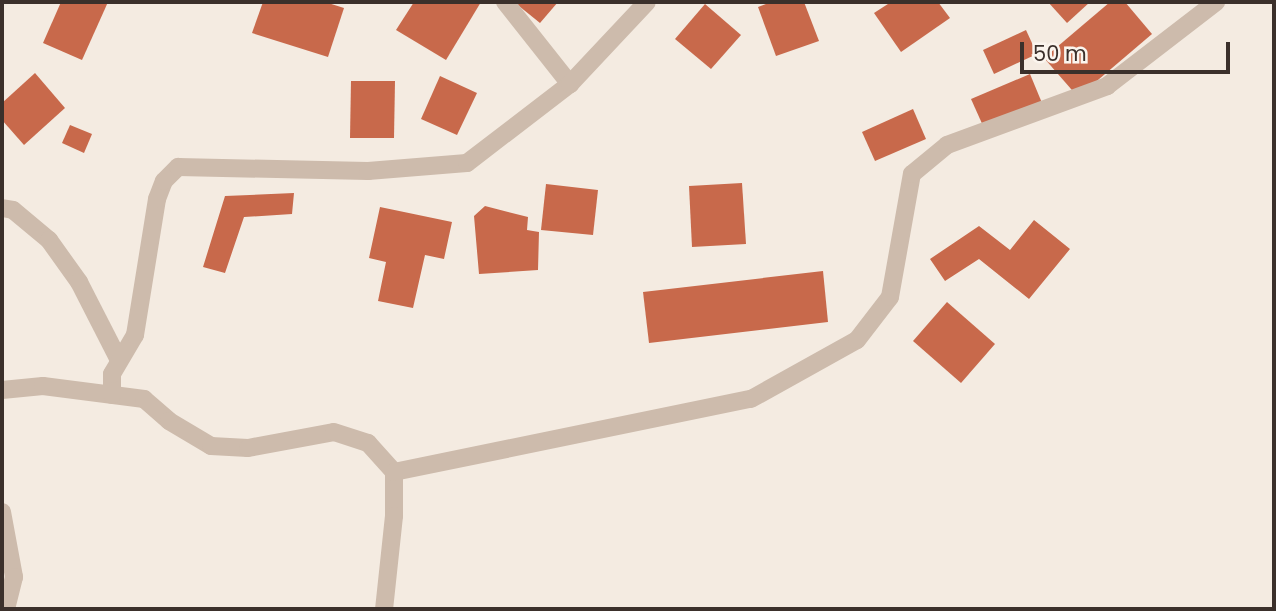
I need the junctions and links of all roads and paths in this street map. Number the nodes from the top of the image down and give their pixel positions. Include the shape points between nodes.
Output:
1 (505, 2) edge
2 (1216, 2) edge
3 (636, 6) edge
4 (570, 84) junction
5 (2, 208) edge
6 (119, 360) junction
7 (2, 390) edge
8 (112, 395) junction
9 (394, 472) junction
10 (2, 512) edge
11 (6, 609) edge
12 (384, 609) edge

1 - 4 street
2 - 9 street via 1107,86 947,145 912,174 890,297 857,340 751,399
3 - 4 street
4 - 6 street via 467,163 368,172 178,167 164,181 157,199 135,335
5 - 6 street via 13,211 49,240 79,282
6 - 8 street via 112,374
7 - 8 street via 43,386
8 - 9 street via 144,399 169,421 211,446 248,448 334,432 368,443
9 - 12 street
10 - 11 street via 14,577

